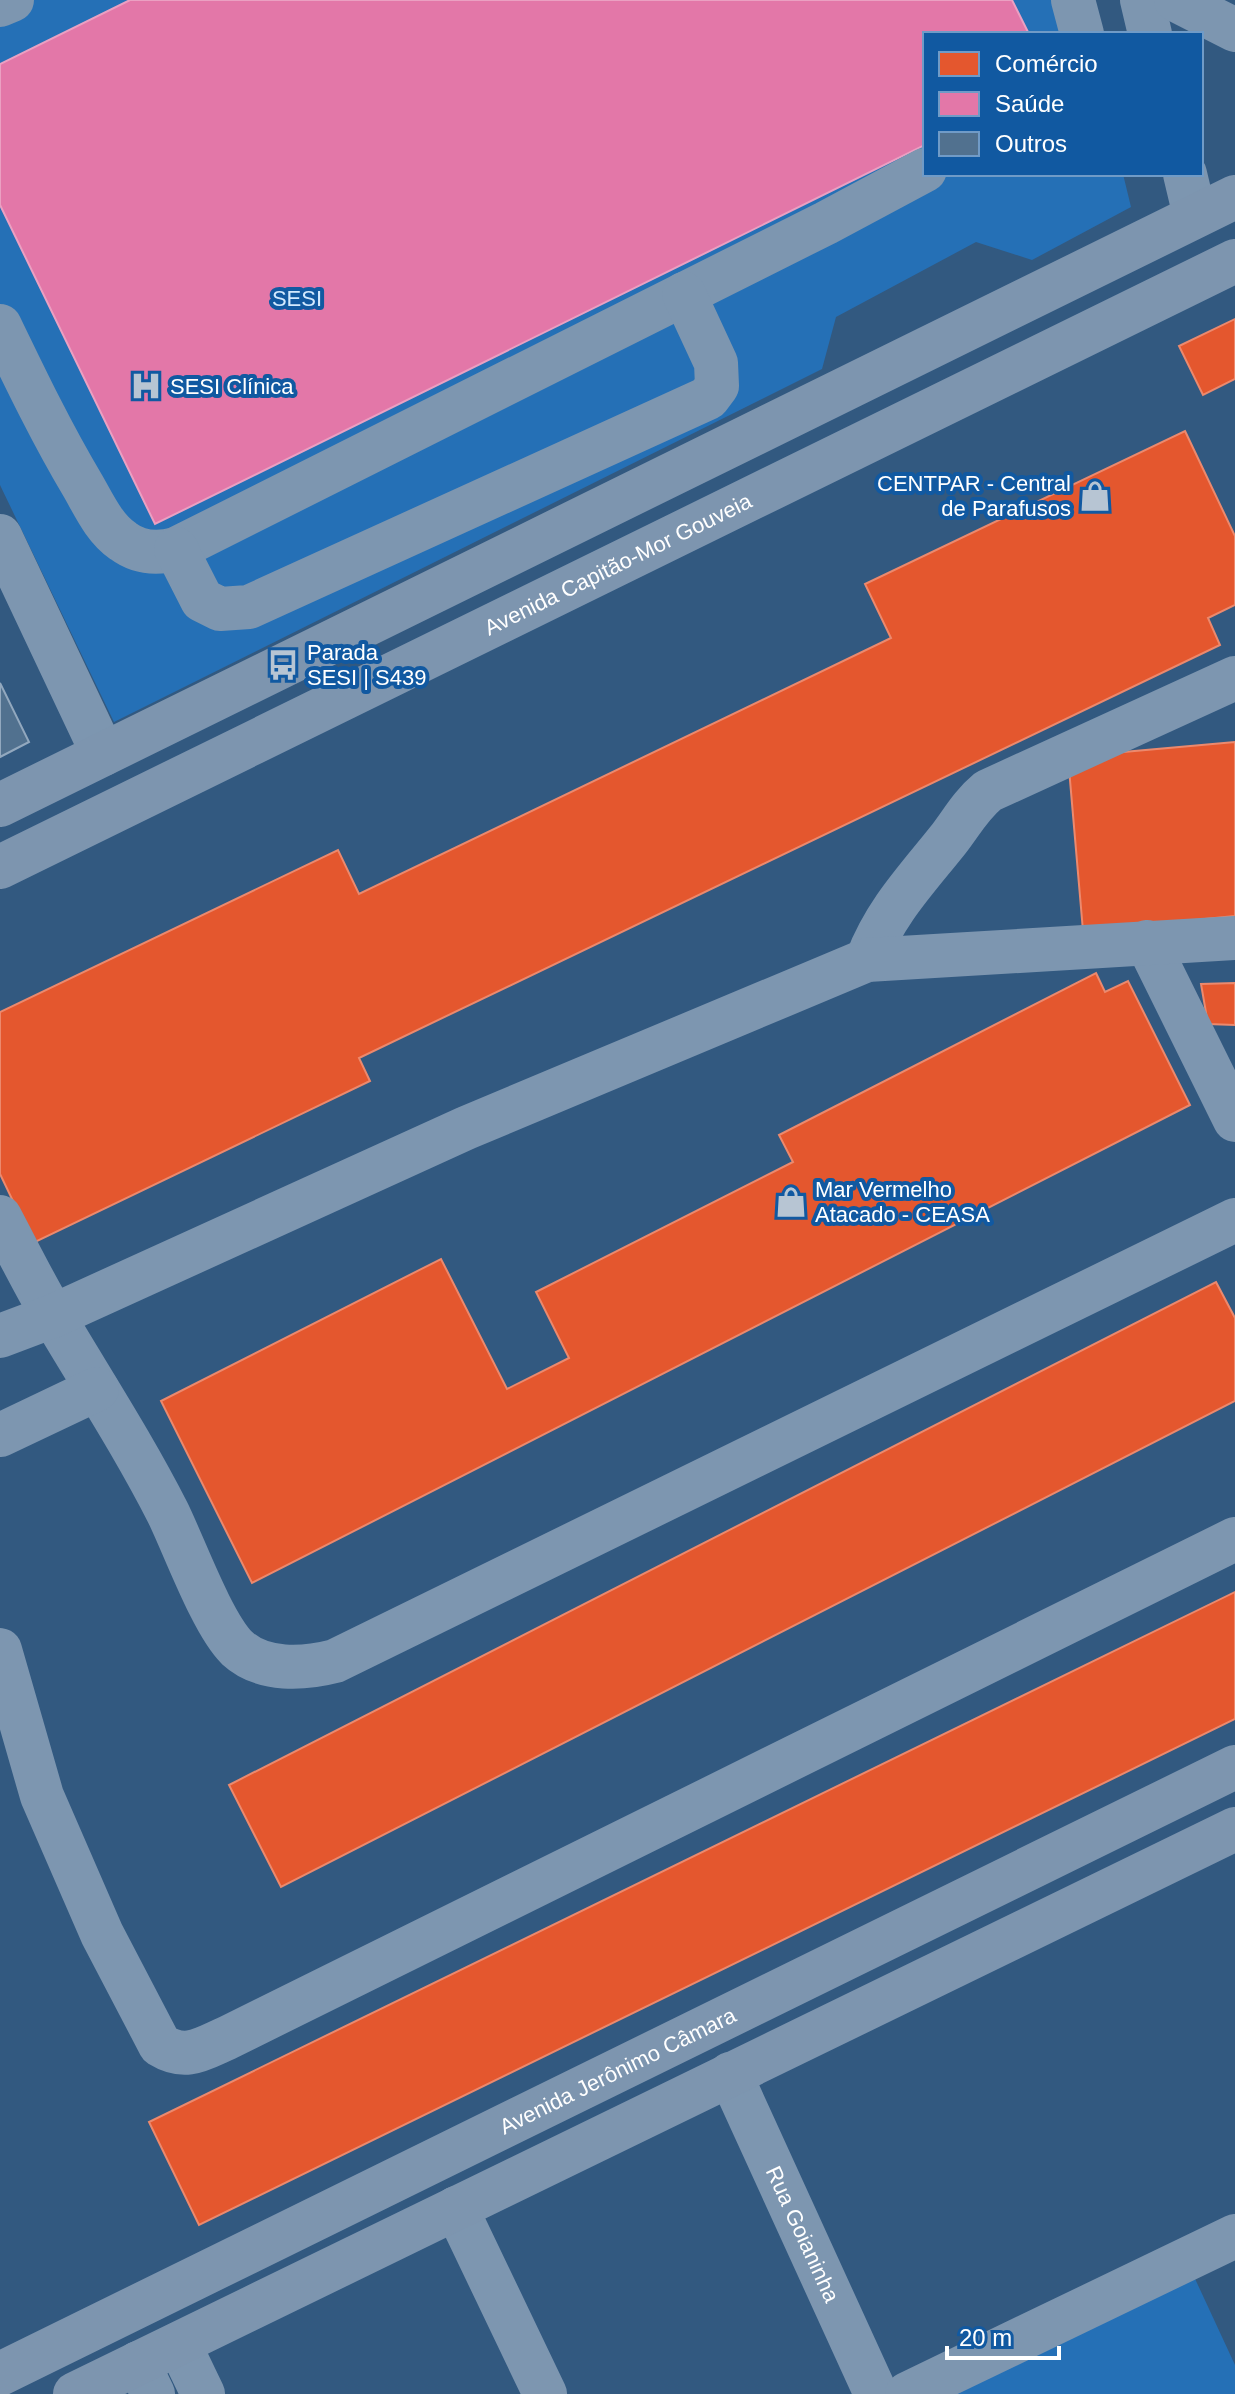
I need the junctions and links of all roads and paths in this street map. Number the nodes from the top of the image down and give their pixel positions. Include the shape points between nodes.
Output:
1 (12, 0) edge
2 (1073, 0) edge
3 (1142, 0) edge
4 (1176, 0) edge
5 (0, 5) edge
6 (1235, 30) edge
7 (1081, 32) edge
8 (1150, 32) edge
9 (923, 171) edge
10 (1185, 176) edge
11 (1235, 197) edge
12 (1195, 216) junction
13 (1235, 261) edge
14 (684, 294) junction
15 (0, 326) edge
16 (807, 407) junction
17 (773, 488) junction
18 (0, 536) edge
19 (176, 549) junction
20 (1235, 678) edge
21 (103, 754) junction
22 (0, 805) edge
23 (0, 867) edge
24 (1235, 938) edge
25 (1147, 942) junction
26 (867, 960) junction
27 (1235, 1120) edge
28 (0, 1217) edge
29 (1235, 1220) edge
30 (53, 1316) junction
31 (0, 1336) edge
32 (97, 1389) junction
33 (0, 1435) edge
34 (1235, 1539) edge
35 (0, 1650) edge
36 (1235, 1767) edge
37 (1235, 1829) edge
38 (730, 2074) junction
39 (456, 2208) junction
40 (1235, 2236) edge
41 (179, 2344) junction
42 (0, 2374) edge
43 (146, 2379) edge
44 (75, 2394) edge
45 (203, 2394) edge
46 (545, 2394) edge
47 (876, 2394) edge
48 (907, 2394) edge

1 - 5 street
2 - 7 street
3 - 8 street
4 - 6 street
9 - 14 street
10 - 12 street
11 - 12 main road
12 - 16 main road
13 - 17 main road, Avenida Capitão-Mor Gouveia
14 - 19 street
14 - 19 street via 716,363 717,386 708,398 249,607 220,609 202,600
15 - 19 street via 49,429 105,524 136,549 159,554
16 - 17 main road
16 - 21 main road
17 - 23 main road, Avenida Capitão-Mor Gouveia
18 - 21 street
20 - 26 street via 988,791 901,897
21 - 22 main road
24 - 25 street
25 - 26 street
25 - 27 street
26 - 30 street via 466,1128
28 - 30 street
29 - 32 street via 335,1661 309,1668 255,1659 237,1647
30 - 31 street
30 - 32 street
32 - 33 street
34 - 35 street via 227,2038 182,2054 160,2045 102,1934 42,1796
36 - 42 main road, Avenida Jerônimo Câmara
37 - 38 main road
38 - 39 main road
38 - 47 street, Rua Goianinha
39 - 41 main road
39 - 46 street
40 - 48 street
41 - 43 main road
41 - 45 street
43 - 44 main road

